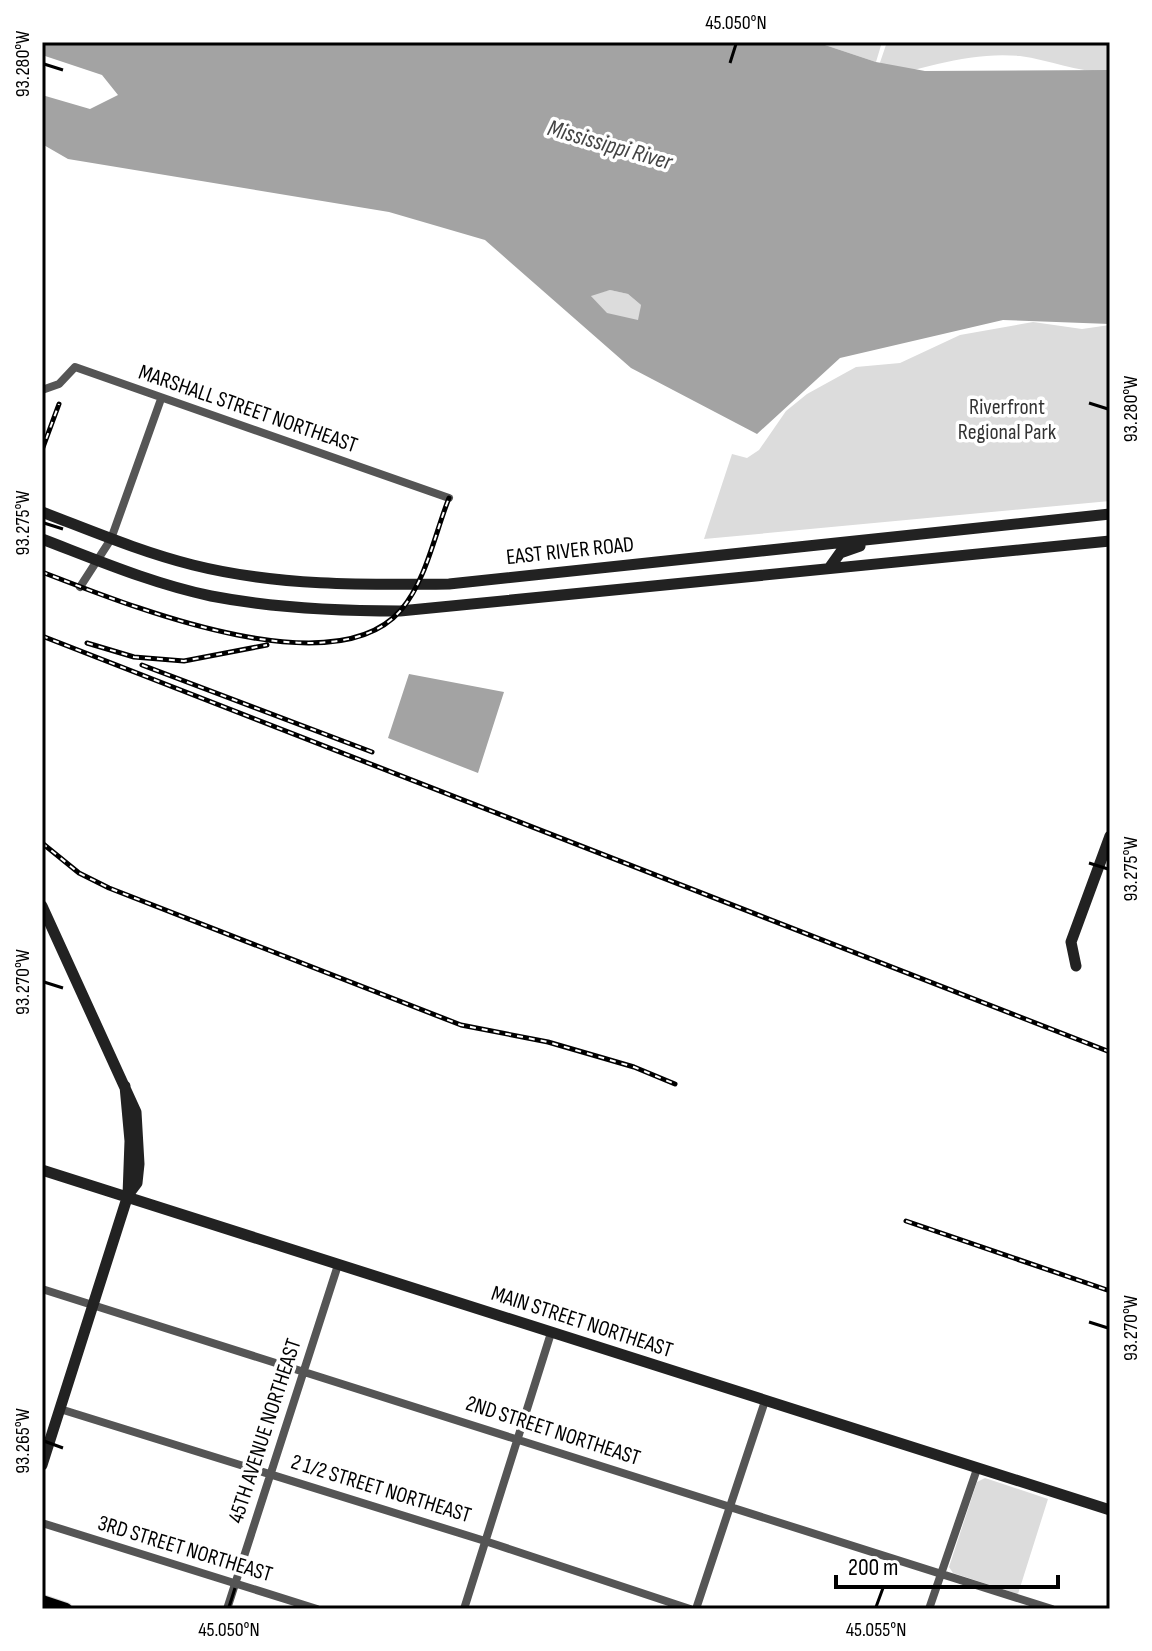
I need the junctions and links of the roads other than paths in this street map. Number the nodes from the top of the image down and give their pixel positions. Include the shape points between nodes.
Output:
1 (42, 390) edge
2 (161, 399) junction
3 (449, 498) dead end
4 (42, 512) edge
5 (1110, 514) edge
6 (899, 536) junction
7 (42, 539) edge
8 (111, 539) junction
9 (1110, 541) edge
10 (97, 560) junction
11 (830, 567) junction
12 (80, 587) dead end
13 (1110, 836) edge
14 (42, 906) edge
15 (1076, 966) dead end
16 (42, 1170) edge
17 (128, 1195) junction
18 (338, 1265) junction
19 (42, 1289) edge
20 (93, 1305) junction
21 (551, 1333) junction
22 (303, 1370) junction
23 (765, 1401) junction
24 (60, 1409) junction
25 (517, 1439) junction
26 (42, 1465) edge
27 (977, 1469) junction
28 (270, 1474) junction
29 (730, 1507) junction
30 (1110, 1510) edge
31 (42, 1523) edge
32 (485, 1541) junction
33 (940, 1574) junction
34 (235, 1583) junction
35 (42, 1601) edge
36 (66, 1609) edge
37 (227, 1609) edge
38 (317, 1609) edge
39 (464, 1609) edge
40 (693, 1609) edge
41 (929, 1609) edge
42 (1052, 1609) edge

1 - 2 street, MARSHALL STREET NORTHEAST via 59,384 75,367
2 - 3 street, MARSHALL STREET NORTHEAST
2 - 8 street
4 - 8 street, EAST RIVER ROAD
5 - 6 street, EAST RIVER ROAD
6 - 8 street, EAST RIVER ROAD via 449,584 340,586 194,565
6 - 11 street via 885,544 844,551
7 - 10 street, EAST RIVER ROAD
8 - 10 street
9 - 11 street, EAST RIVER ROAD
10 - 11 street, EAST RIVER ROAD via 210,596 279,607 370,611
10 - 12 street
13 - 15 street via 1071,942
14 - 17 street via 125,1086
16 - 17 street, MAIN STREET NORTHEAST
17 - 18 street, MAIN STREET NORTHEAST
17 - 20 street
18 - 21 street, MAIN STREET NORTHEAST
18 - 22 street, 45TH AVENUE NORTHEAST
19 - 20 street, 2ND STREET NORTHEAST
20 - 22 street, 2ND STREET NORTHEAST
20 - 24 street
21 - 23 street, MAIN STREET NORTHEAST
21 - 25 street
22 - 25 street, 2ND STREET NORTHEAST
22 - 28 street, 45TH AVENUE NORTHEAST
23 - 27 street, MAIN STREET NORTHEAST
23 - 29 street
24 - 26 street
24 - 28 street, 2 1/2 STREET NORTHEAST
25 - 29 street, 2ND STREET NORTHEAST
25 - 32 street
27 - 30 street, MAIN STREET NORTHEAST
27 - 33 street
28 - 32 street, 2 1/2 STREET NORTHEAST
28 - 34 street, 45TH AVENUE NORTHEAST
29 - 33 street, 2ND STREET NORTHEAST
29 - 40 street
31 - 34 street, 3RD STREET NORTHEAST
32 - 39 street
32 - 40 street, 2 1/2 STREET NORTHEAST
33 - 41 street
33 - 42 street, 2ND STREET NORTHEAST
34 - 37 street, 45TH AVENUE NORTHEAST
34 - 38 street, 3RD STREET NORTHEAST
35 - 36 main road

